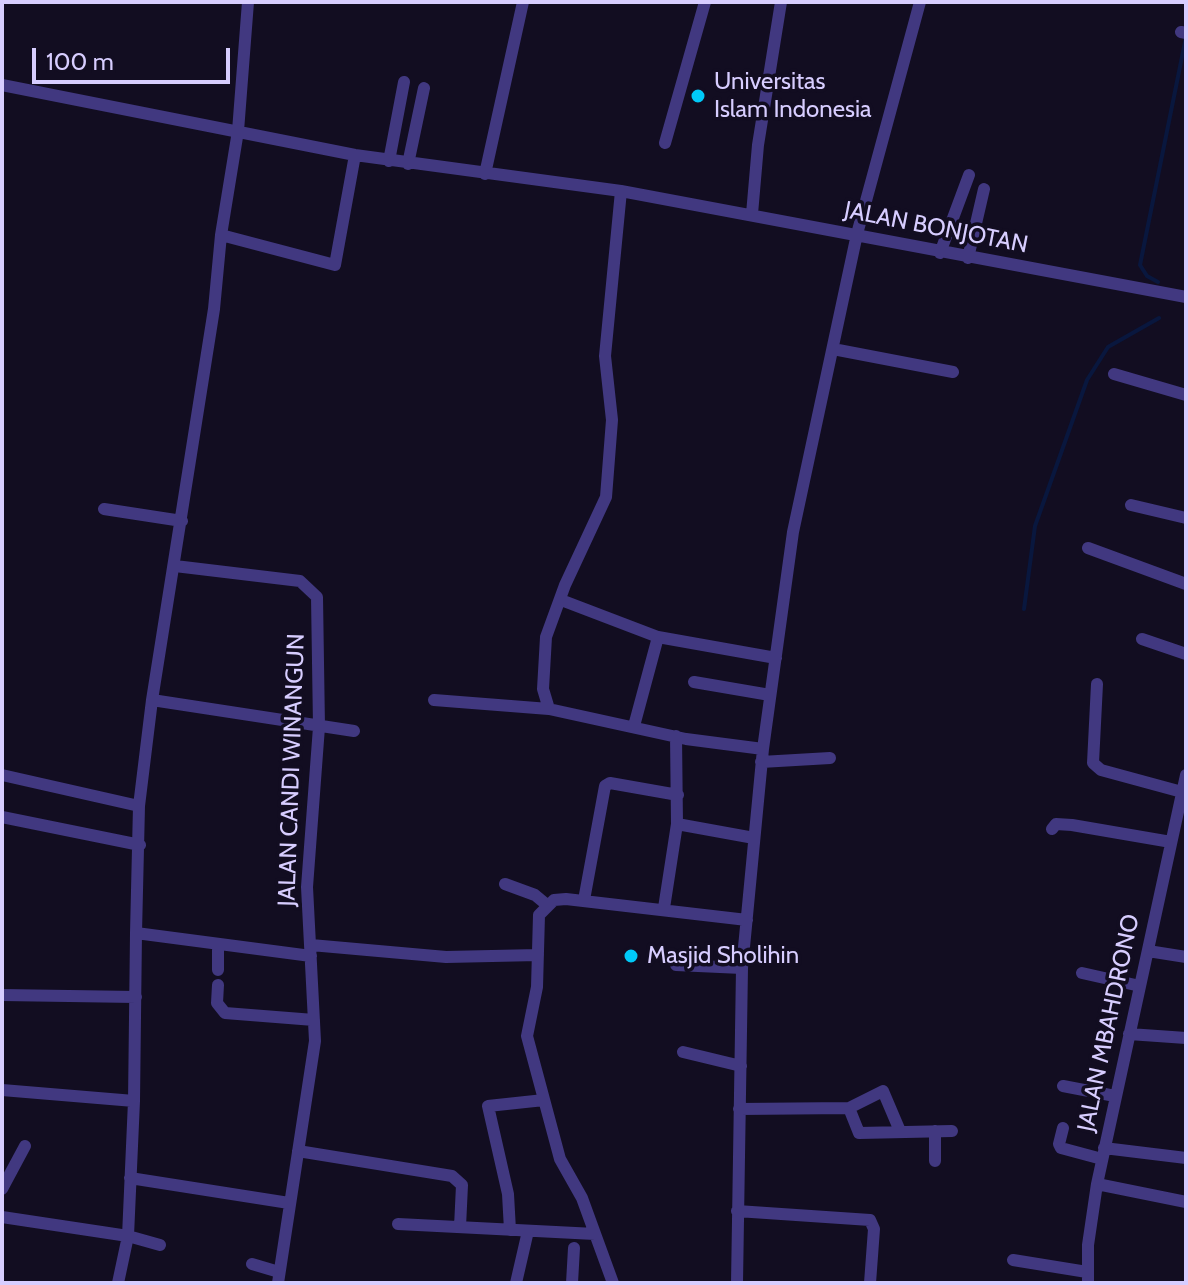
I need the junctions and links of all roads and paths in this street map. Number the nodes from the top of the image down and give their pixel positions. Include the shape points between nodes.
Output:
1 (248, 2) edge
2 (523, 2) edge
3 (705, 2) edge
4 (781, 2) edge
5 (920, 2) edge
6 (404, 82) dead end
7 (2, 85) edge
8 (424, 88) dead end
9 (238, 131) junction
10 (665, 143) dead end
11 (355, 155) junction
12 (389, 161) junction
13 (408, 164) junction
14 (485, 174) junction
15 (969, 175) dead end
16 (984, 189) dead end
17 (621, 191) junction
18 (752, 214) junction
19 (857, 234) junction
20 (221, 235) junction
21 (940, 253) junction
22 (968, 258) junction
23 (1186, 297) edge
24 (833, 349) junction
25 (953, 372) dead end
26 (1114, 374) dead end
27 (1186, 395) edge
28 (1131, 505) dead end
29 (104, 509) dead end
30 (1186, 518) edge
31 (182, 521) junction
32 (1088, 548) dead end
33 (175, 566) junction
34 (1186, 584) edge
35 (561, 600) junction
36 (658, 637) junction
37 (1142, 639) dead end
38 (1186, 654) edge
39 (776, 658) junction
40 (694, 682) dead end
41 (1097, 684) dead end
42 (770, 695) junction
43 (152, 700) junction
44 (434, 700) dead end
45 (549, 709) junction
46 (634, 726) junction
47 (319, 727) junction
48 (354, 731) dead end
49 (676, 736) junction
50 (762, 755) junction
51 (830, 758) dead end
52 (2, 775) edge
53 (1186, 775) edge
54 (1182, 792) junction
55 (678, 795) junction
56 (139, 806) junction
57 (2, 817) edge
58 (677, 824) junction
59 (1052, 829) dead end
60 (754, 838) junction
61 (1172, 839) junction
62 (1186, 839) edge
63 (140, 845) junction
64 (505, 884) dead end
65 (584, 900) junction
66 (547, 905) junction
67 (664, 908) junction
68 (747, 920) junction
69 (136, 933) junction
70 (218, 945) junction
71 (311, 950) junction
72 (1148, 951) junction
73 (538, 955) junction
74 (1186, 957) edge
75 (676, 965) dead end
76 (742, 968) junction
77 (218, 970) dead end
78 (1082, 973) dead end
79 (218, 985) dead end
80 (1140, 986) junction
81 (2, 995) edge
82 (136, 997) junction
83 (314, 1020) junction
84 (1129, 1034) junction
85 (1186, 1038) edge
86 (683, 1052) dead end
87 (741, 1066) junction
88 (1063, 1086) dead end
89 (2, 1090) edge
90 (1115, 1096) junction
91 (544, 1100) junction
92 (134, 1101) junction
93 (849, 1108) junction
94 (739, 1109) junction
95 (1063, 1128) dead end
96 (900, 1131) junction
97 (935, 1131) junction
98 (952, 1131) dead end
99 (25, 1146) dead end
100 (298, 1151) junction
101 (1103, 1153) junction
102 (1186, 1158) edge
103 (935, 1161) dead end
104 (130, 1178) junction
105 (1097, 1184) junction
106 (2, 1189) edge
107 (1186, 1202) edge
108 (289, 1203) junction
109 (737, 1211) junction
110 (2, 1217) edge
111 (398, 1224) dead end
112 (460, 1227) junction
113 (510, 1230) junction
114 (528, 1231) junction
115 (595, 1234) junction
116 (128, 1236) junction
117 (160, 1245) dead end
118 (574, 1248) dead end
119 (1013, 1260) dead end
120 (252, 1264) dead end
121 (278, 1277) edge
122 (1088, 1278) edge
123 (118, 1283) edge
124 (516, 1283) edge
125 (572, 1283) edge
126 (613, 1283) edge
127 (737, 1283) edge
128 (870, 1283) edge

1 - 9 street
2 - 14 street
3 - 10 street
4 - 18 street
5 - 19 street
6 - 12 street
7 - 9 street, JALAN BONJOTAN
8 - 13 street
9 - 11 street, JALAN BONJOTAN
9 - 20 street
11 - 12 street, JALAN BONJOTAN
11 - 20 street via 335,265
12 - 13 street, JALAN BONJOTAN
13 - 14 street, JALAN BONJOTAN
14 - 17 street, JALAN BONJOTAN
15 - 21 street
16 - 22 street
17 - 18 street, JALAN BONJOTAN
17 - 35 street via 605,356 612,420 606,497
18 - 19 street, JALAN BONJOTAN
19 - 21 street, JALAN BONJOTAN
19 - 24 street
20 - 31 street
21 - 22 street, JALAN BONJOTAN
22 - 23 street, JALAN BONJOTAN
24 - 25 street
24 - 39 street via 793,532
26 - 27 street
28 - 30 street
29 - 31 street
31 - 33 street
32 - 34 street
33 - 43 street
33 - 47 street, JALAN CANDI WINANGUN via 300,581 310,587 317,597
35 - 36 street
35 - 45 street via 544,653 543,689
36 - 39 street
36 - 46 street
37 - 38 street
39 - 42 street
40 - 42 street
41 - 54 street via 1096,767
42 - 50 street
43 - 47 street
43 - 56 street
44 - 45 street
45 - 46 street
46 - 49 street
47 - 48 street
47 - 71 street, JALAN CANDI WINANGUN via 307,887
49 - 50 street
49 - 55 street
50 - 51 street
50 - 60 street
52 - 56 street
53 - 54 street, JALAN MBAHDRONO
54 - 61 street, JALAN MBAHDRONO
55 - 58 street
55 - 65 street via 605,786
56 - 63 street
57 - 63 street
58 - 60 street
58 - 67 street
59 - 61 street via 1056,824 1072,825
60 - 68 street
61 - 62 street
61 - 72 street, JALAN MBAHDRONO
63 - 69 street
64 - 66 street
65 - 66 street via 554,900
65 - 67 street
66 - 73 street via 539,915
67 - 68 street
68 - 76 street
69 - 70 street
69 - 82 street
70 - 71 street
70 - 77 street
71 - 73 street via 446,957
71 - 83 street, JALAN CANDI WINANGUN
72 - 74 street
72 - 80 street, JALAN MBAHDRONO
73 - 91 street via 527,1036
75 - 76 street
76 - 87 street
78 - 80 street
79 - 83 street via 217,1003 225,1013
80 - 84 street, JALAN MBAHDRONO
81 - 82 street
82 - 92 street
83 - 100 street, JALAN CANDI WINANGUN
84 - 85 street
84 - 90 street, JALAN MBAHDRONO
86 - 87 street
87 - 94 street
88 - 90 street
89 - 92 street
90 - 101 street, JALAN MBAHDRONO
91 - 113 street via 488,1106 508,1194
91 - 115 street via 560,1159
92 - 104 street
93 - 94 street
93 - 96 street via 859,1133
93 - 96 street via 883,1091
94 - 109 street
95 - 101 street via 1061,1148
96 - 97 street
97 - 98 street
97 - 103 street
99 - 106 street
100 - 108 street, JALAN CANDI WINANGUN
100 - 112 street via 458,1179
101 - 102 street
101 - 105 street, JALAN MBAHDRONO
104 - 108 street
104 - 116 street
105 - 107 street
105 - 122 street, JALAN MBAHDRONO
108 - 121 street, JALAN CANDI WINANGUN
109 - 127 street
109 - 128 street via 870,1220
110 - 116 street
111 - 112 street
112 - 113 street
113 - 114 street
114 - 115 street
114 - 124 street
115 - 126 street
116 - 117 street
116 - 123 street
118 - 125 street
119 - 122 street
120 - 121 street

